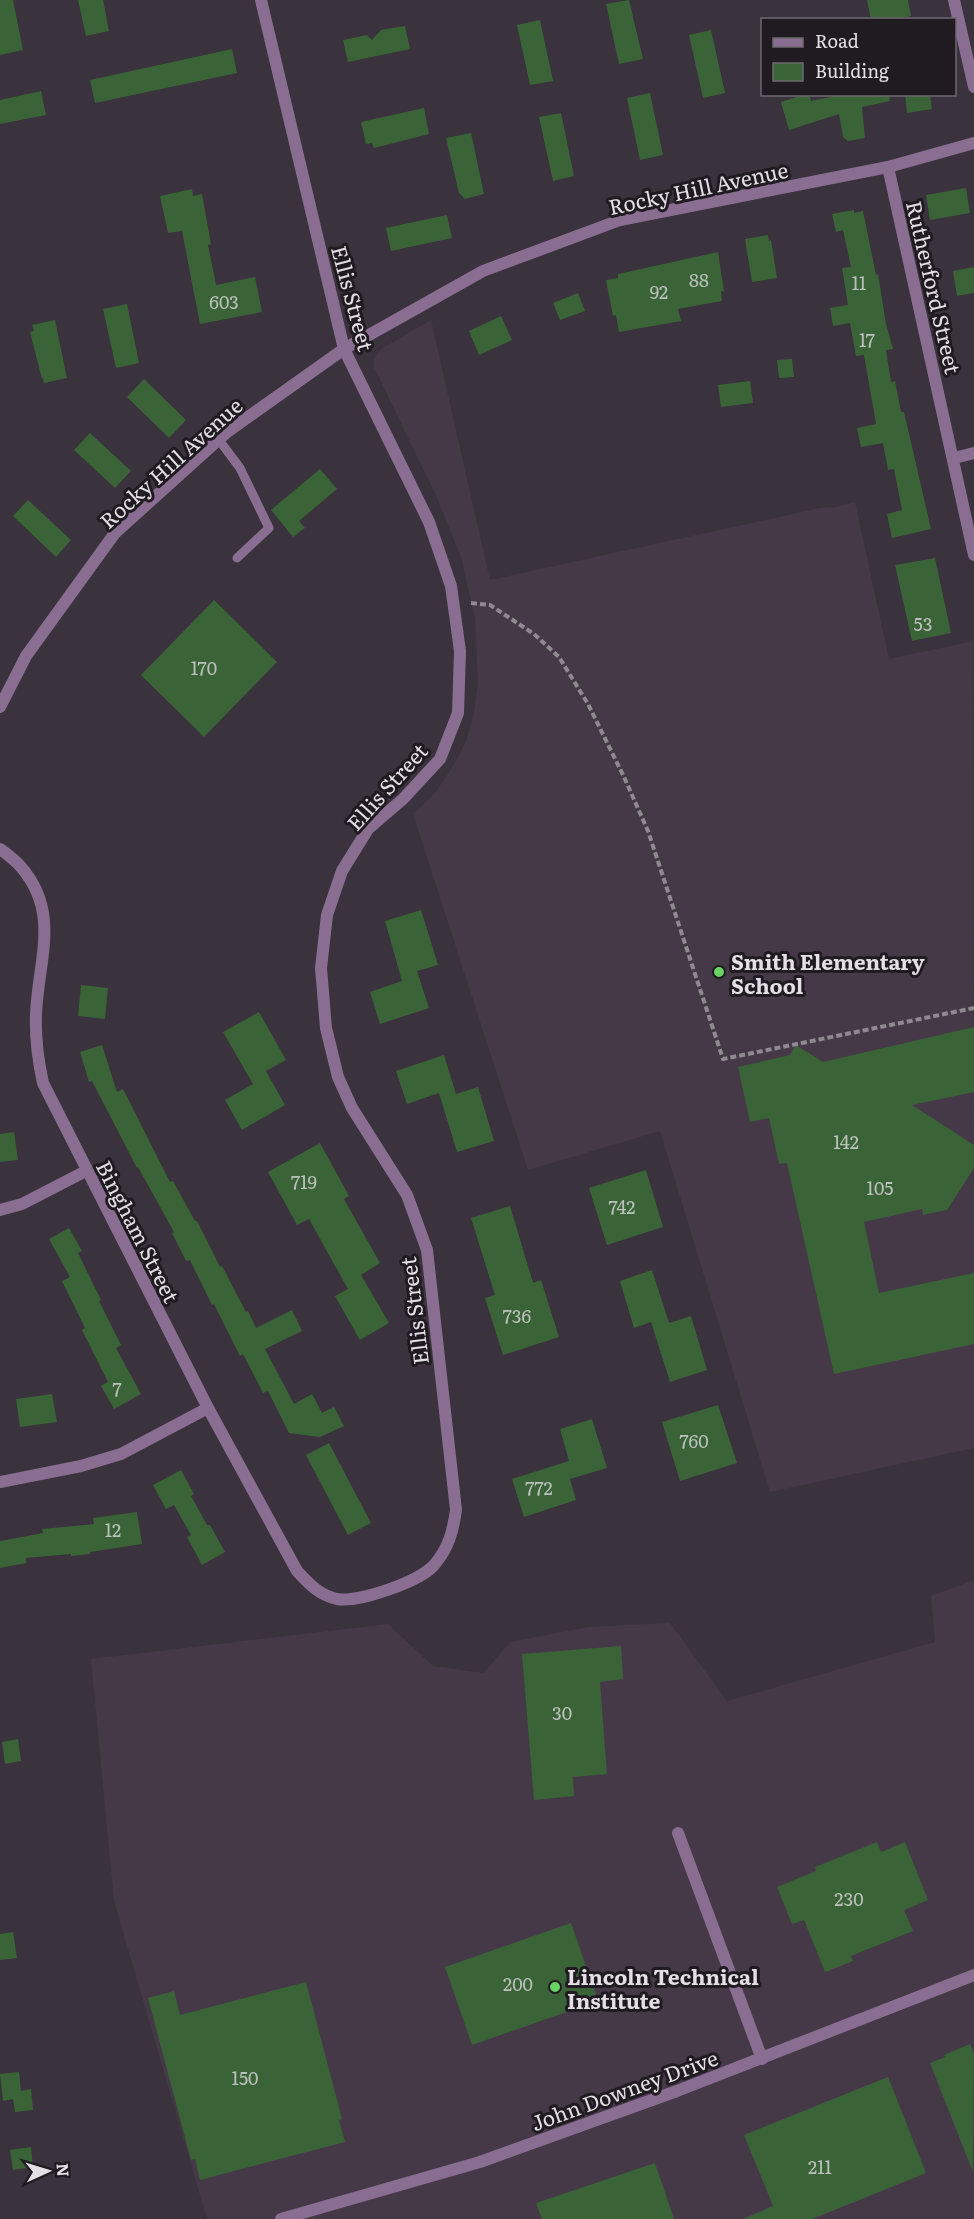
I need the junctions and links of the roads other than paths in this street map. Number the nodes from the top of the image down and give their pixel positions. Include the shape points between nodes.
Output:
1 (261, 0) edge
2 (954, 0) edge
3 (974, 87) edge
4 (974, 142) edge
5 (888, 167) junction
6 (344, 349) junction
7 (219, 440) junction
8 (974, 453) edge
9 (954, 458) junction
10 (974, 555) edge
11 (237, 558) dead end
12 (0, 707) edge
13 (0, 849) edge
14 (86, 1171) junction
15 (0, 1210) edge
16 (208, 1408) junction
17 (0, 1482) edge
18 (339, 1599) joint
19 (678, 1833) dead end
20 (974, 1975) edge
21 (762, 2059) junction
22 (281, 2219) edge

1 - 6 street, Ellis Street
2 - 3 street
4 - 5 street, Rocky Hill Avenue
5 - 6 street, Rocky Hill Avenue via 620,220 483,271
5 - 9 street, Rutherford Street
6 - 7 street, Rocky Hill Avenue
6 - 18 street, Ellis Street via 429,522 451,586 460,651 458,713 440,759 368,829 342,871 327,915 321,968 327,1028 338,1077 352,1108 407,1195 427,1250 456,1510 452,1536 434,1566 402,1585
7 - 11 lane via 240,468 269,528
7 - 12 street, Rocky Hill Avenue via 116,533 26,656
8 - 9 street
9 - 10 street, Rutherford Street
13 - 14 street, Bingham Street via 21,866 37,890 45,915 36,1053 43,1083
14 - 15 street via 22,1204
14 - 16 street, Bingham Street
16 - 17 street via 121,1454
16 - 18 street, Bingham Street via 297,1571 317,1592
19 - 21 street
20 - 21 street, John Downey Drive
21 - 22 street, John Downey Drive via 480,2162

